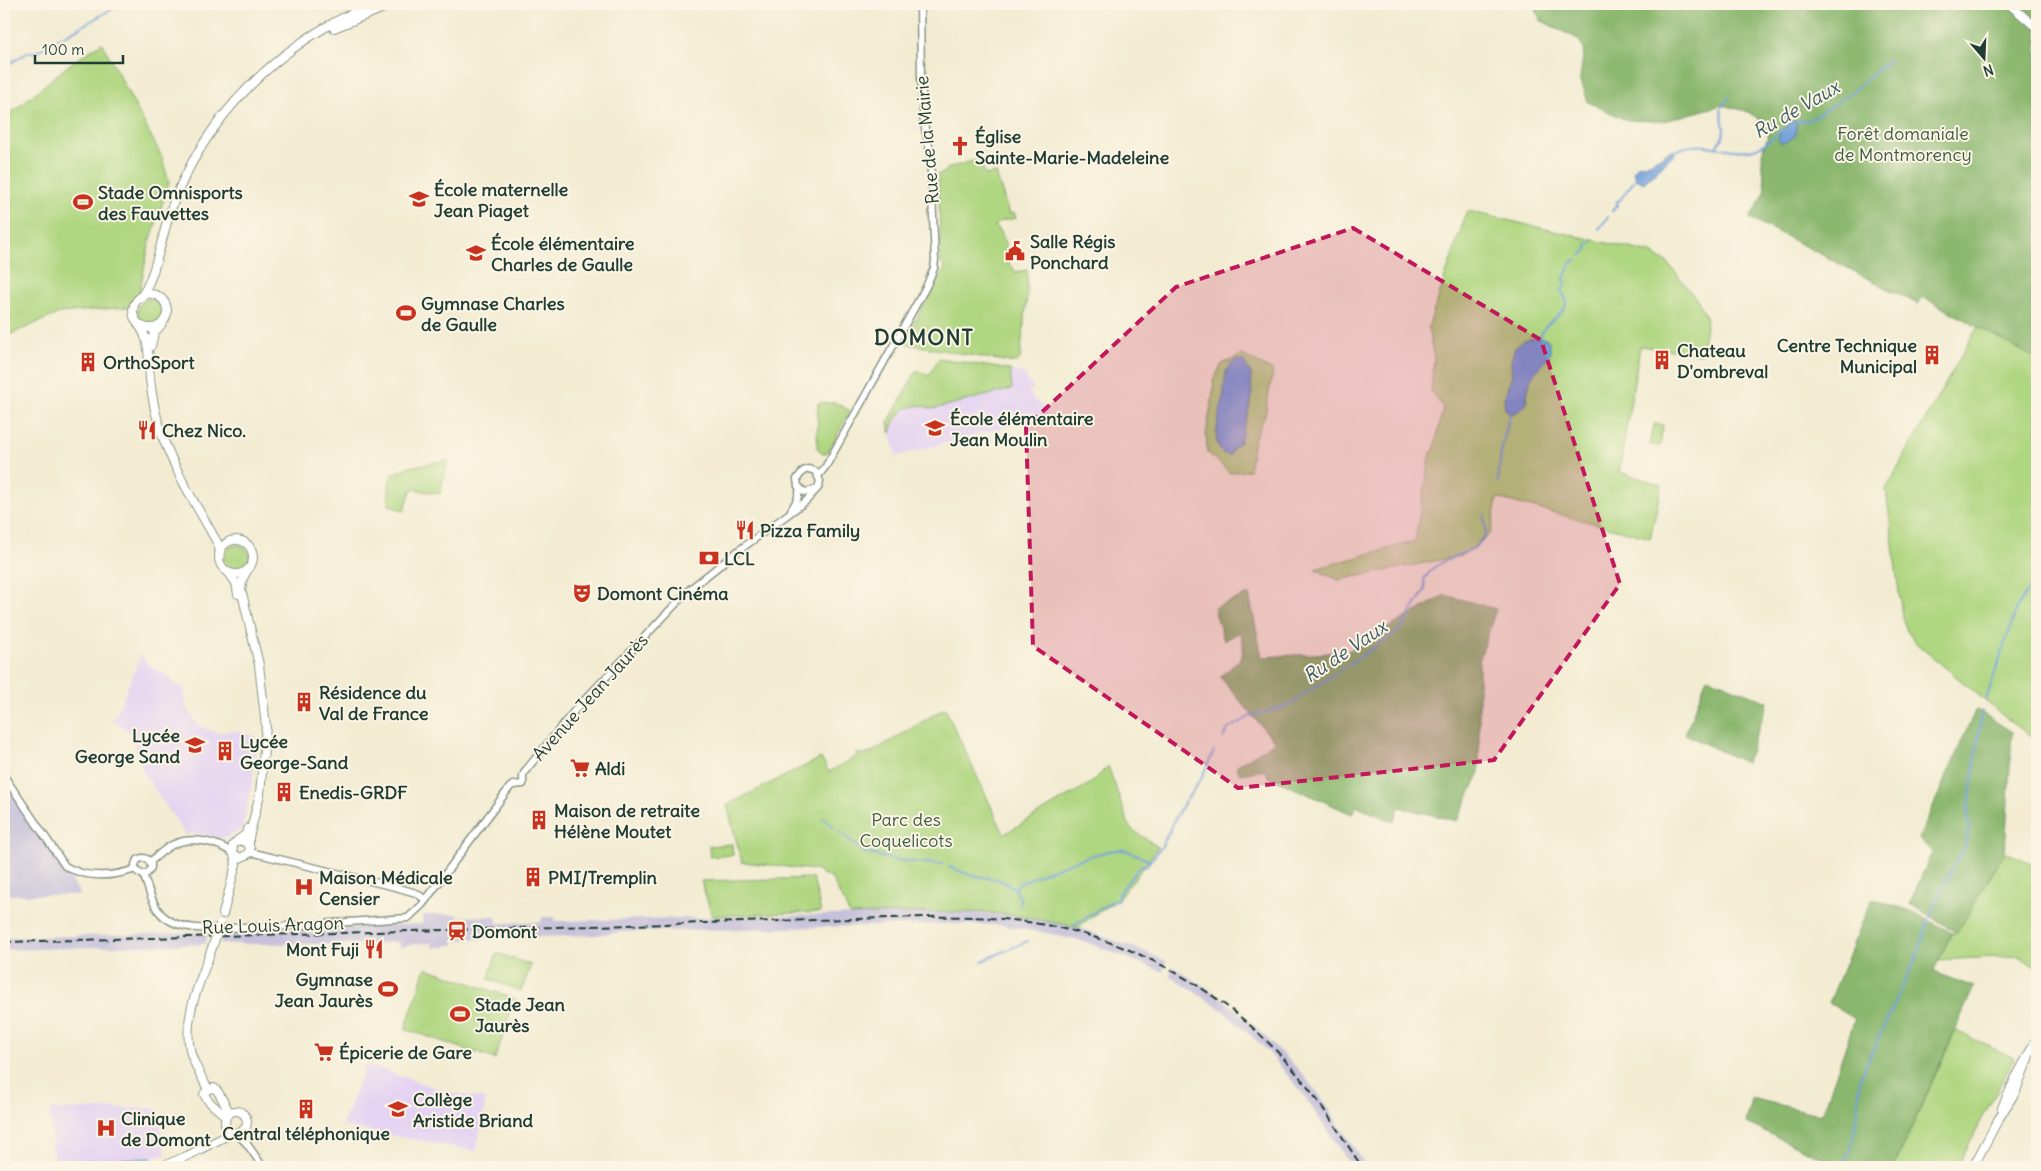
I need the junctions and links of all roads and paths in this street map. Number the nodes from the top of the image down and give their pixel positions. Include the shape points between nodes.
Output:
1 (374, 4) edge
2 (393, 4) edge
3 (920, 4) edge
4 (2009, 4) edge
5 (2037, 28) edge
6 (294, 48) junction
7 (154, 270) junction
8 (159, 296) junction
9 (140, 297) junction
10 (138, 324) junction
11 (161, 325) junction
12 (175, 465) junction
13 (819, 475) junction
14 (800, 488) junction
15 (815, 490) junction
16 (785, 516) junction
17 (206, 524) junction
18 (232, 541) junction
19 (220, 552) junction
20 (248, 569) junction
21 (229, 573) junction
22 (4, 776) edge
23 (236, 841) junction
24 (249, 845) junction
25 (222, 846) junction
26 (234, 854) junction
27 (247, 855) junction
28 (150, 862) junction
29 (136, 868) junction
30 (143, 874) junction
31 (426, 900) junction
32 (223, 914) junction
33 (402, 920) joint
34 (2037, 1039) edge
35 (208, 1089) junction
36 (228, 1115) junction
37 (226, 1126) junction
38 (237, 1132) junction
39 (211, 1143) junction
40 (161, 1167) edge
41 (263, 1167) edge
42 (1973, 1167) edge

1 - 6 main road via 335,22
2 - 6 main road via 337,26
3 - 13 street, Rue de la Mairie via 922,102 930,151 935,260 931,276
4 - 5 main road
6 - 7 main road via 246,90 200,150 174,200
7 - 8 main road via 155,290
7 - 9 main road
8 - 9 main road
8 - 11 main road via 167,309
9 - 10 main road via 133,310
10 - 11 main road via 147,328
10 - 12 main road via 147,342 159,425
11 - 12 main road via 152,338 152,365 160,416
12 - 17 main road
13 - 14 street via 812,470 803,471 797,479
13 - 15 street via 820,484
14 - 15 street via 808,492
14 - 16 street, Avenue Jean Jaurès via 795,504
15 - 16 street, Avenue Jean Jaurès
16 - 31 street, Avenue Jean Jaurès via 697,583 587,697 523,775 522,784 513,785 507,791
17 - 18 main road via 221,538
17 - 19 main road
18 - 19 main road via 225,544
18 - 20 main road via 242,541 251,550 253,558
19 - 21 main road via 220,564
20 - 21 main road via 241,574
20 - 24 main road via 242,578 241,590 260,665 266,726 260,794
21 - 23 main road via 236,583 252,647 261,721 256,796 247,832
22 - 29 street via 61,862 72,870 93,876 109,876
23 - 24 main road via 245,841
23 - 25 street
23 - 26 main road via 232,848
24 - 27 main road
25 - 26 street
25 - 28 street via 196,840 180,842
26 - 27 main road via 240,858
26 - 32 main road via 236,864
27 - 31 street via 258,854 400,888
27 - 32 main road
28 - 29 street via 140,859
28 - 30 street via 149,871
29 - 30 street
30 - 33 street, Rue Louis Aragon via 160,913 185,926 273,927
31 - 33 street, Avenue Jean Jaurès via 415,913
32 - 35 main road, bridge via 192,1008 188,1033 192,1055
34 - 42 main road via 2010,1087 1998,1120
35 - 36 main road via 217,1090
35 - 36 main road via 204,1094 206,1100
36 - 37 main road
36 - 38 main road via 236,1111 245,1116 247,1122
37 - 38 main road
37 - 39 main road
38 - 39 main road
38 - 41 street
39 - 40 main road

